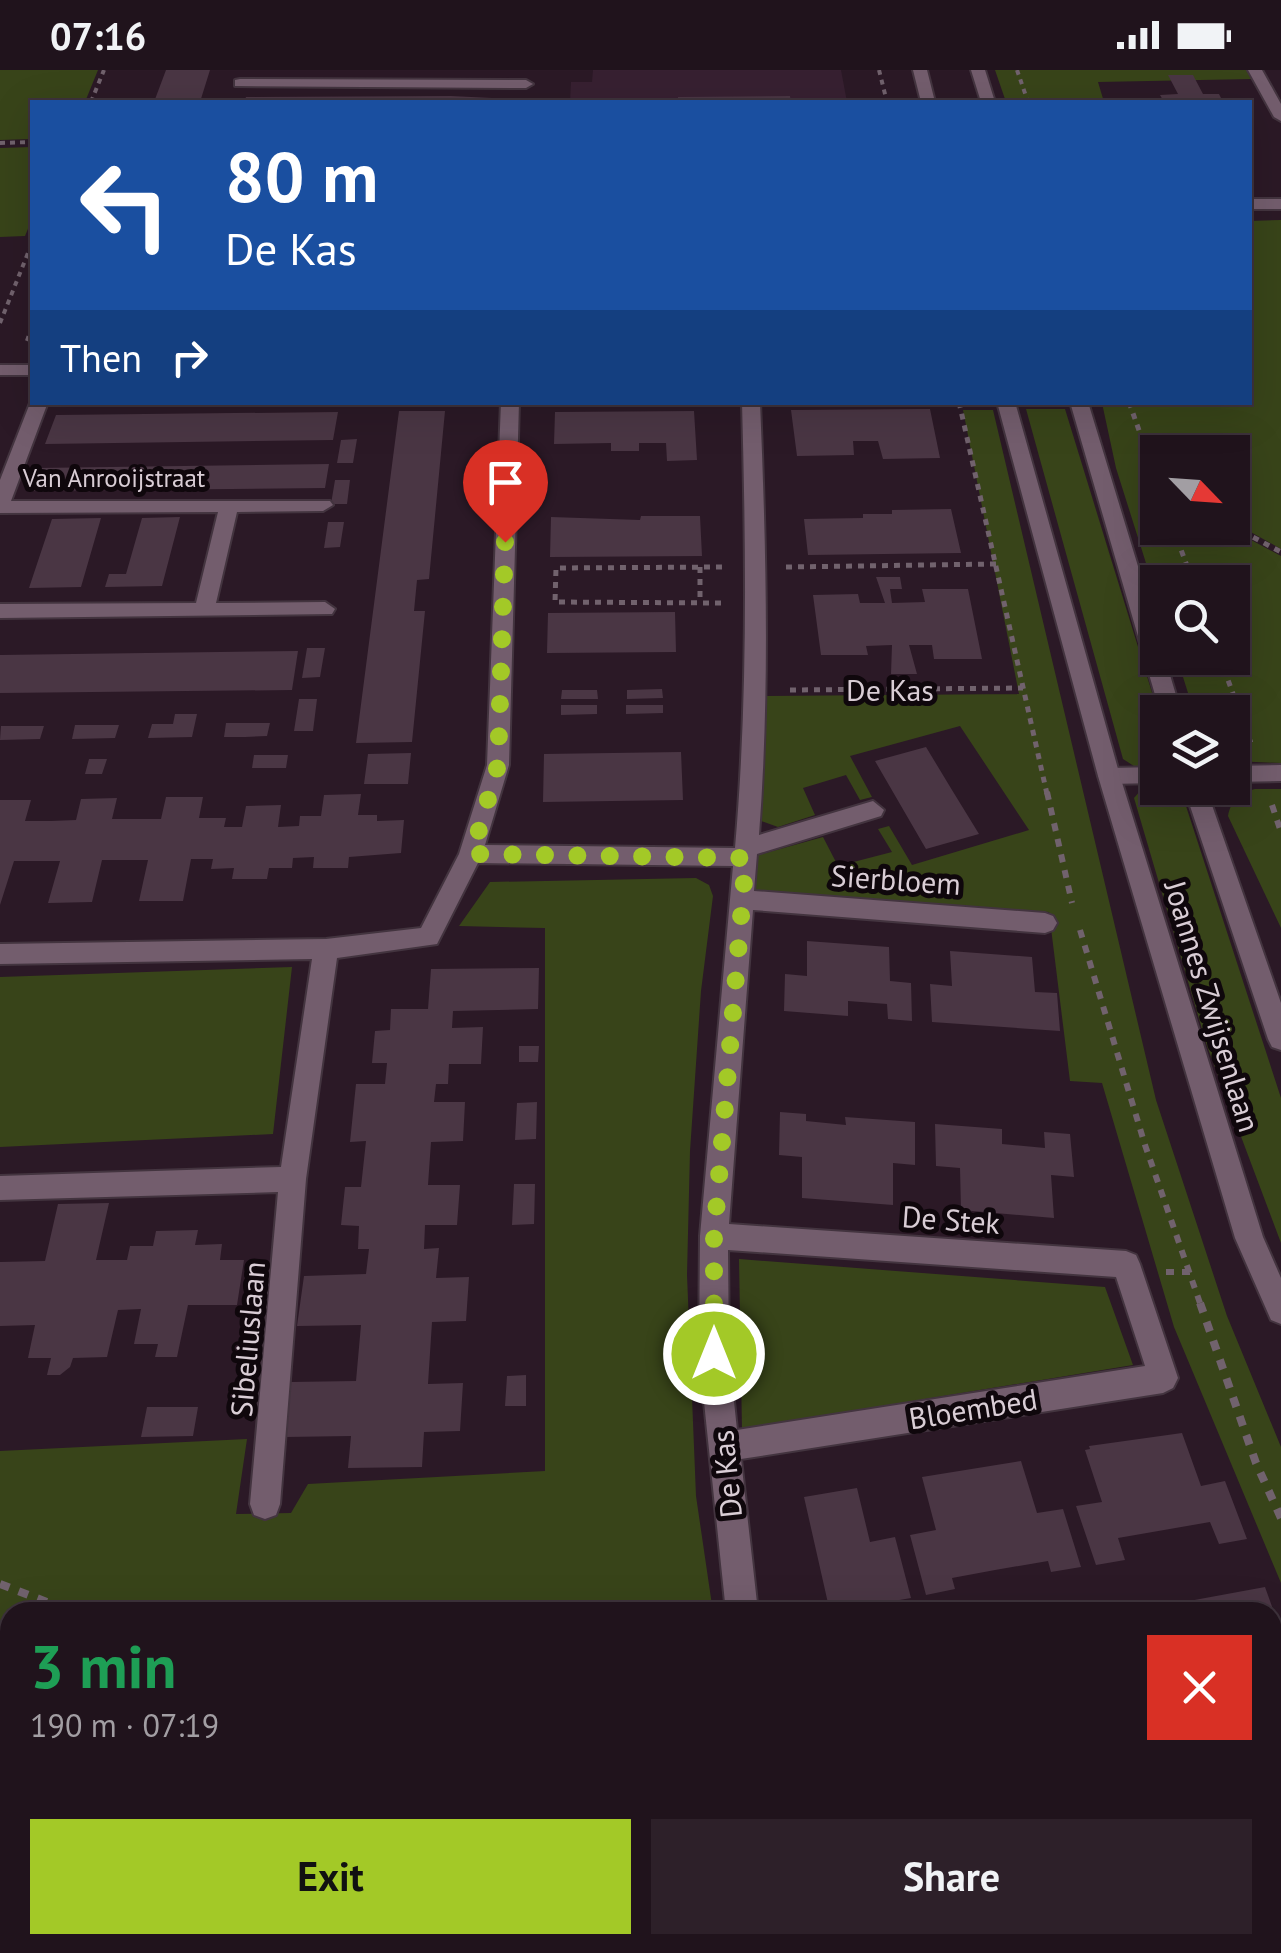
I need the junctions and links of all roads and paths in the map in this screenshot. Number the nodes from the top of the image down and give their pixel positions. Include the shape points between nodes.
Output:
1 (104, 70) edge
2 (879, 70) edge
3 (920, 70) edge
4 (978, 70) edge
5 (1016, 70) edge
6 (1255, 70) edge
7 (242, 77) edge
8 (526, 77) edge
9 (92, 100) edge
10 (886, 100) edge
11 (928, 100) edge
12 (987, 100) edge
13 (1027, 100) edge
14 (1280, 113) edge
15 (30, 142) edge
16 (0, 143) edge
17 (1252, 204) edge
18 (1281, 204) edge
19 (30, 249) edge
20 (21, 275) junction
21 (30, 275) edge
22 (0, 323) edge
23 (0, 370) edge
24 (30, 370) edge
25 (38, 405) edge
26 (510, 405) edge
27 (751, 405) edge
28 (959, 405) edge
29 (1007, 405) edge
30 (1080, 405) edge
31 (1130, 405) edge
32 (1141, 435) edge
33 (323, 504) dead end
34 (229, 505) junction
35 (0, 506) edge
36 (1250, 536) edge
37 (1281, 552) edge
38 (996, 564) junction
39 (757, 567) junction
40 (700, 568) junction
41 (700, 603) junction
42 (758, 603) junction
43 (325, 609) dead end
44 (204, 610) junction
45 (0, 611) edge
46 (1024, 688) junction
47 (756, 690) junction
48 (1166, 695) edge
49 (1250, 774) edge
50 (1281, 774) edge
51 (1140, 775) edge
52 (1109, 776) junction
53 (1200, 805) edge
54 (873, 810) dead end
55 (746, 853) junction
56 (472, 854) junction
57 (742, 900) junction
58 (1074, 909) dead end
59 (1046, 923) dead end
60 (1078, 924) dead end
61 (326, 949) junction
62 (0, 954) edge
63 (1281, 1038) edge
64 (294, 1178) junction
65 (0, 1188) edge
66 (714, 1236) junction
67 (1281, 1310) edge
68 (1144, 1318) joint
69 (722, 1447) junction
70 (264, 1504) dead end
71 (1281, 1518) edge
72 (0, 1584) edge
73 (48, 1602) edge
74 (741, 1602) edge

1 - 9 path
2 - 10 path
3 - 11 street
4 - 12 street
5 - 13 path
6 - 14 street
7 - 8 street
15 - 16 path
17 - 18 street
19 - 20 path
20 - 21 path
20 - 22 path
23 - 24 street
25 - 35 street, Van Anrooijstraat
26 - 56 street via 498,765
27 - 39 street, De Kas
28 - 38 path
29 - 52 street, Joannes Zwijsenlaan
30 - 48 street
31 - 32 path
33 - 34 street, Van Anrooijstraat
34 - 35 street, Van Anrooijstraat
34 - 44 street, Van Anrooijstraat
36 - 37 path
38 - 39 path
38 - 46 path
39 - 40 path
39 - 42 street, De Kas
40 - 41 path
40 - 41 path via 556,568 555,602
41 - 42 path
42 - 47 street, De Kas
43 - 44 street
44 - 45 street
46 - 47 path, De Kas
46 - 58 path
47 - 55 street, De Kas
49 - 50 street
51 - 52 street
52 - 67 street, Joannes Zwijsenlaan via 1249,1238
53 - 63 street, Joannes Zwijsenlaan
54 - 55 street
55 - 56 street
55 - 57 street, De Kas
56 - 61 street via 428,938
57 - 59 street, Sierbloem
57 - 66 street, De Kas
60 - 71 path via 1145,1145
61 - 62 street
61 - 64 street, Sibeliuslaan
64 - 65 street
64 - 70 street, Sibeliuslaan
66 - 68 street, De Stek via 1126,1264
66 - 69 street, De Kas
68 - 69 street, Bloembed via 1163,1378
69 - 74 street, De Kas
72 - 73 path

